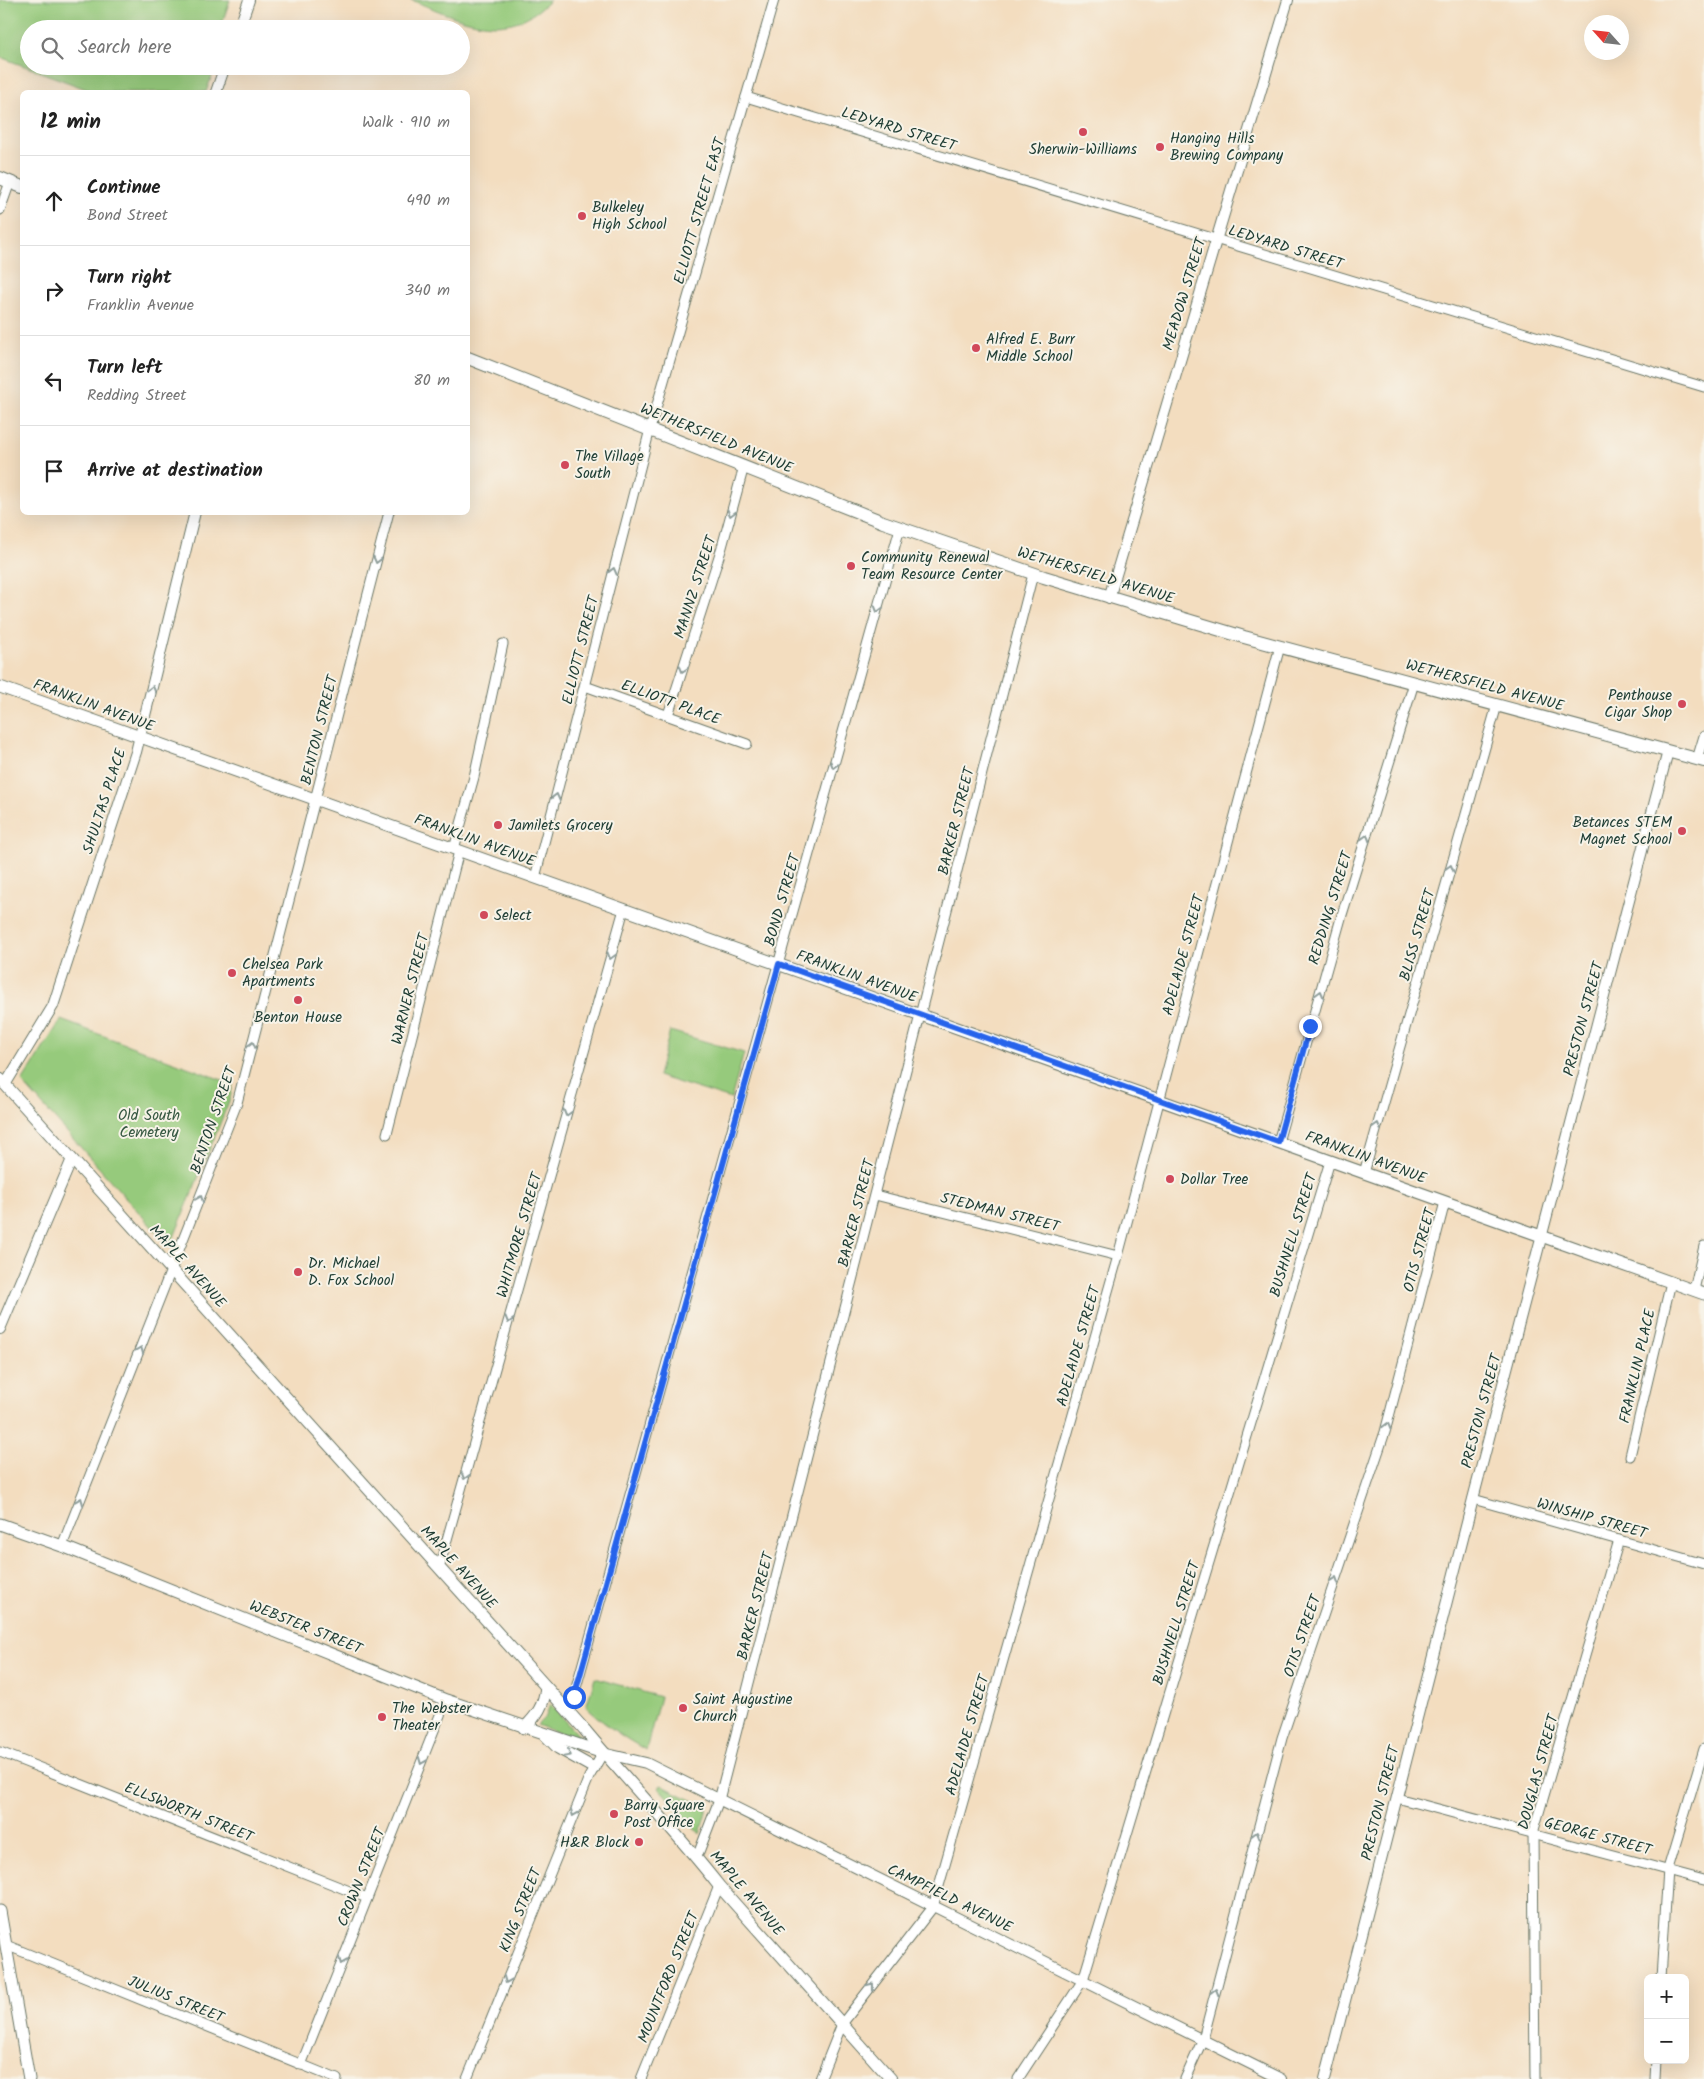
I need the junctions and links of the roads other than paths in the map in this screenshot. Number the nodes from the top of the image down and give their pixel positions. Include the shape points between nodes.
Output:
1 (249, 0) edge
2 (774, 0) edge
3 (1288, 0) edge
4 (242, 20) edge
5 (222, 75) edge
6 (217, 90) edge
7 (746, 97) junction
8 (5, 180) edge
9 (20, 186) edge
10 (0, 210) edge
11 (1215, 240) junction
12 (470, 359) edge
13 (1704, 387) edge
14 (650, 429) junction
15 (744, 466) junction
16 (194, 515) edge
17 (388, 515) edge
18 (900, 528) junction
19 (1033, 574) junction
20 (1109, 598) junction
21 (503, 644) dead end
22 (1280, 646) junction
23 (1414, 683) junction
24 (585, 686) junction
25 (0, 687) edge
26 (1497, 705) junction
27 (668, 716) junction
28 (1704, 736) edge
29 (140, 737) junction
30 (747, 744) dead end
31 (1668, 751) junction
32 (1700, 760) edge
33 (316, 799) junction
34 (457, 850) junction
35 (535, 878) junction
36 (624, 909) junction
37 (779, 964) junction
38 (921, 1015) junction
39 (3, 1082) edge
40 (1159, 1100) junction
41 (387, 1134) dead end
42 (1278, 1142) junction
43 (72, 1159) junction
44 (1330, 1160) junction
45 (1364, 1173) junction
46 (875, 1195) junction
47 (1445, 1202) junction
48 (1543, 1236) junction
49 (1704, 1246) edge
50 (1118, 1256) junction
51 (172, 1270) junction
52 (1671, 1282) junction
53 (1699, 1292) edge
54 (0, 1329) edge
55 (1630, 1456) dead end
56 (1473, 1499) junction
57 (0, 1524) edge
58 (1619, 1540) junction
59 (62, 1546) junction
60 (1704, 1564) edge
61 (440, 1568) junction
62 (546, 1687) junction
63 (446, 1700) junction
64 (570, 1713) junction
65 (524, 1728) junction
66 (546, 1735) junction
67 (1704, 1749) edge
68 (0, 1752) edge
69 (603, 1753) junction
70 (594, 1768) junction
71 (1397, 1798) junction
72 (719, 1800) junction
73 (1533, 1833) junction
74 (697, 1857) junction
75 (1668, 1869) junction
76 (1704, 1880) edge
77 (719, 1886) junction
78 (367, 1898) junction
79 (933, 1906) junction
80 (0, 1911) edge
81 (6, 1945) junction
82 (1661, 1974) edge
83 (1083, 1980) junction
84 (842, 2024) junction
85 (1203, 2039) junction
86 (1656, 2064) edge
87 (301, 2065) junction
88 (29, 2079) edge
89 (337, 2079) edge
90 (467, 2079) edge
91 (642, 2079) edge
92 (820, 2079) edge
93 (891, 2079) edge
94 (1018, 2079) edge
95 (1185, 2079) edge
96 (1281, 2079) edge
97 (1325, 2079) edge
98 (1535, 2079) edge
99 (1655, 2079) edge

1 - 4 street
2 - 7 street, ELLIOTT STREET EAST
3 - 11 street, MEADOW STREET
5 - 6 street
7 - 11 street, LEDYARD STREET
7 - 14 street, ELLIOTT STREET EAST
8 - 9 main road
8 - 10 street
11 - 13 street, LEDYARD STREET
11 - 20 street, MEADOW STREET
12 - 14 main road, WETHERSFIELD AVENUE
14 - 15 main road, WETHERSFIELD AVENUE
24 -> 14 street, ELLIOTT STREET
15 - 18 main road, WETHERSFIELD AVENUE
15 -> 27 street, MANNZ STREET via 722,547
29 -> 16 street, SHULTAS PLACE
17 -> 33 street, BENTON STREET
18 - 19 main road, WETHERSFIELD AVENUE
18 -> 37 street, BOND STREET
19 - 20 main road, WETHERSFIELD AVENUE
19 - 38 street, BARKER STREET
20 - 22 main road, WETHERSFIELD AVENUE
21 - 34 street, WARNER STREET
22 - 23 main road, WETHERSFIELD AVENUE
22 - 40 street, ADELAIDE STREET
23 - 26 main road, WETHERSFIELD AVENUE
42 -> 23 street, REDDING STREET via 1341,918
24 - 27 street, ELLIOTT PLACE
35 -> 24 street, ELLIOTT STREET
25 - 29 main road, FRANKLIN AVENUE
26 - 31 main road, WETHERSFIELD AVENUE
45 -> 26 street, BLISS STREET
27 - 30 street, ELLIOTT PLACE
28 - 32 street
29 - 33 main road, FRANKLIN AVENUE
29 - 39 street, SHULTAS PLACE via 53,1006
31 - 32 main road, WETHERSFIELD AVENUE
31 - 48 street, PRESTON STREET
33 - 34 main road, FRANKLIN AVENUE
51 -> 33 street, BENTON STREET via 237,1103
34 - 35 main road, FRANKLIN AVENUE
34 - 41 street, WARNER STREET
35 - 36 main road, FRANKLIN AVENUE
36 - 37 main road, FRANKLIN AVENUE
36 -> 61 street, WHITMORE STREET
37 - 38 main road, FRANKLIN AVENUE
37 - 64 street, BOND STREET
38 - 40 main road, FRANKLIN AVENUE
38 - 46 street, BARKER STREET
39 - 43 main road, MAPLE AVENUE
40 - 42 main road, FRANKLIN AVENUE
40 - 50 street, ADELAIDE STREET
42 - 44 main road, FRANKLIN AVENUE
43 - 51 main road, MAPLE AVENUE
43 - 54 street
44 - 45 main road, FRANKLIN AVENUE
44 - 83 street, BUSHNELL STREET
45 - 47 main road, FRANKLIN AVENUE
46 - 50 street, STEDMAN STREET
46 - 72 street, BARKER STREET
47 - 48 main road, FRANKLIN AVENUE
85 -> 47 street, OTIS STREET via 1282,1738 1385,1432
48 - 52 main road, FRANKLIN AVENUE
48 - 56 street, PRESTON STREET
49 - 53 street
50 - 79 street, ADELAIDE STREET
59 -> 51 street, BENTON STREET
51 - 61 main road, MAPLE AVENUE
52 - 53 main road, FRANKLIN AVENUE
52 - 55 street, FRANKLIN PLACE
56 - 58 street, WINSHIP STREET
56 - 71 street, PRESTON STREET
57 - 59 main road, WEBSTER STREET
58 - 60 street, WINSHIP STREET
58 - 73 street, DOUGLAS STREET
59 - 63 main road, WEBSTER STREET
61 - 62 main road, MAPLE AVENUE
62 - 64 main road, MAPLE AVENUE
62 - 65 main road via 544,1702
63 - 65 main road, WEBSTER STREET
63 -> 78 street, CROWN STREET
64 - 69 main road, MAPLE AVENUE
65 - 66 main road, WEBSTER STREET
66 - 69 main road, WEBSTER STREET
66 -> 70 main road via 558,1748
67 - 75 street
68 - 78 street, ELLSWORTH STREET
69 - 70 street, KING STREET
69 - 72 street, CAMPFIELD AVENUE via 646,1763
69 - 74 main road, MAPLE AVENUE
70 -> 90 street, KING STREET
71 - 73 street, GEORGE STREET
71 - 97 street, PRESTON STREET
72 - 74 street, BARKER STREET
72 - 79 street, CAMPFIELD AVENUE
73 - 75 street, GEORGE STREET
73 - 98 street, DOUGLAS STREET
74 - 77 main road, MAPLE AVENUE
75 - 76 street, GEORGE STREET
75 - 82 street
77 - 84 main road, MAPLE AVENUE
77 - 91 street, MOUNTFORD STREET
78 -> 87 street, CROWN STREET
79 - 83 street, CAMPFIELD AVENUE
84 -> 79 street, ADELAIDE STREET
80 - 81 main road
81 - 87 street, JULIUS STREET
81 - 88 main road
83 - 85 street, CAMPFIELD AVENUE
83 - 94 street, BUSHNELL STREET
84 - 92 street, ADELAIDE STREET
84 - 93 main road, MAPLE AVENUE
85 - 95 street, OTIS STREET
85 - 96 street, CAMPFIELD AVENUE
86 - 99 street
87 - 89 street, JULIUS STREET

